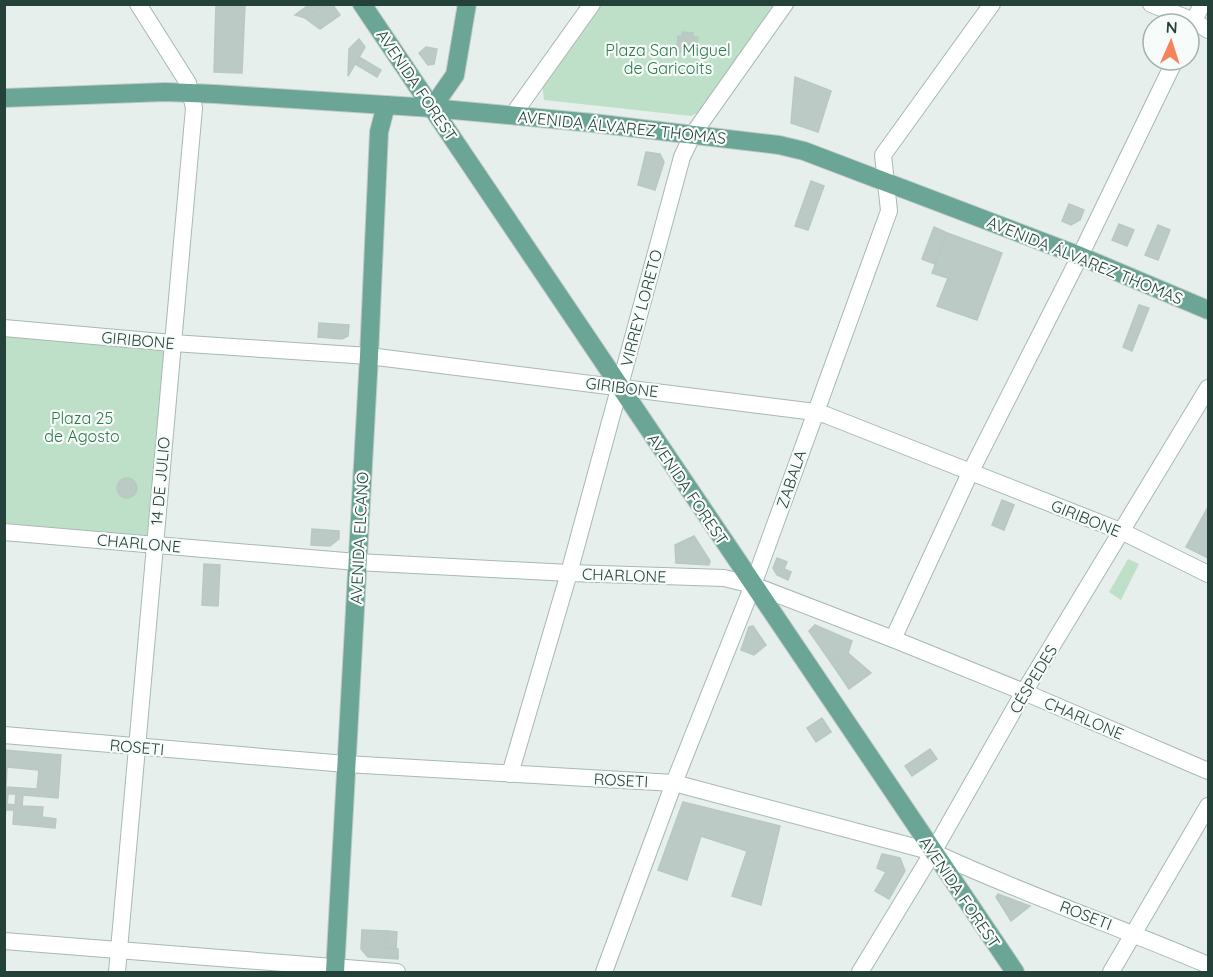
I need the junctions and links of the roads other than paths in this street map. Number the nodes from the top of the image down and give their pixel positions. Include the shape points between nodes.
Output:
1 (138, 4) edge
2 (362, 4) edge
3 (467, 4) edge
4 (591, 4) edge
5 (785, 4) edge
6 (992, 4) edge
7 (1151, 4) edge
8 (1166, 12) edge
9 (1169, 72) edge
10 (191, 92) junction
11 (4, 98) edge
12 (386, 105) junction
13 (432, 108) junction
14 (512, 116) junction
15 (693, 134) junction
16 (885, 183) junction
17 (1080, 256) junction
18 (1209, 310) edge
19 (4, 328) edge
20 (173, 343) junction
21 (369, 357) junction
22 (620, 386) junction
23 (1209, 388) edge
24 (815, 412) junction
25 (970, 473) junction
26 (4, 532) edge
27 (1123, 532) junction
28 (154, 544) junction
29 (357, 562) junction
30 (569, 573) junction
31 (1209, 574) edge
32 (753, 585) junction
33 (893, 639) junction
34 (1024, 692) junction
35 (4, 735) edge
36 (136, 747) junction
37 (346, 764) junction
38 (1209, 771) edge
39 (510, 774) junction
40 (674, 783) junction
41 (1209, 806) edge
42 (933, 852) junction
43 (1135, 933) junction
44 (4, 941) edge
45 (118, 951) junction
46 (1209, 965) edge
47 (335, 970) edge
48 (117, 972) edge
49 (397, 972) edge
50 (604, 972) edge
51 (860, 972) edge
52 (1015, 972) edge
53 (1111, 972) edge

1 - 10 street, 14 DE JULIO
2 - 13 main road, AVENIDA FOREST
3 - 13 main road via 455,75
4 - 14 street
5 - 15 street, VIRREY LORETO
6 - 16 street, ZABALA via 884,155
7 - 8 street
9 - 17 street
10 - 11 main road, AVENIDA ÁLVAREZ THOMAS
10 - 12 main road, AVENIDA ÁLVAREZ THOMAS
10 - 20 street, 14 DE JULIO via 194,108
12 - 13 main road, AVENIDA ÁLVAREZ THOMAS
12 - 21 main road, AVENIDA ELCANO via 379,132
13 - 14 main road, AVENIDA ÁLVAREZ THOMAS
13 - 22 main road, AVENIDA FOREST
14 - 15 main road, AVENIDA ÁLVAREZ THOMAS
15 - 16 main road, AVENIDA ÁLVAREZ THOMAS via 791,148
15 - 22 street, VIRREY LORETO via 682,158
16 - 17 main road, AVENIDA ÁLVAREZ THOMAS
16 - 24 street, ZABALA via 889,212
17 - 18 main road, AVENIDA ÁLVAREZ THOMAS
17 - 25 street
19 - 20 street, GIRIBONE
20 - 21 street, GIRIBONE
20 - 28 street, 14 DE JULIO
21 - 22 street, GIRIBONE
21 - 29 main road, AVENIDA ELCANO
22 - 24 street, GIRIBONE
22 - 30 street, VIRREY LORETO
22 - 32 main road, AVENIDA FOREST
23 - 27 street, CÉSPEDES
24 - 25 street, GIRIBONE
24 - 32 street, ZABALA
25 - 27 street, GIRIBONE
25 - 33 street
26 - 28 street, CHARLONE
27 - 31 street, GIRIBONE
27 - 34 street, CÉSPEDES
28 - 29 street, CHARLONE
28 - 36 street, 14 DE JULIO
29 - 30 street, CHARLONE
29 - 37 main road, AVENIDA ELCANO
30 - 32 street, CHARLONE via 724,578
30 - 39 street, VIRREY LORETO
32 - 33 street, CHARLONE
32 - 40 street, ZABALA
32 - 42 main road, AVENIDA FOREST
33 - 34 street, CHARLONE
34 - 38 street, CHARLONE
34 - 42 street, CÉSPEDES
35 - 36 street, ROSETI
36 - 37 street, ROSETI
36 - 45 street, 14 DE JULIO
37 - 39 street, ROSETI
37 - 47 main road, AVENIDA ELCANO
39 - 40 street, ROSETI
40 - 42 street, ROSETI
40 - 50 street, ZABALA
41 - 43 street
42 - 43 street, ROSETI
42 - 51 street, CÉSPEDES
42 - 52 main road, AVENIDA FOREST
43 - 46 street, ROSETI
43 - 53 street
44 - 45 street
45 - 47 street
45 - 48 street, 14 DE JULIO
47 - 49 street

